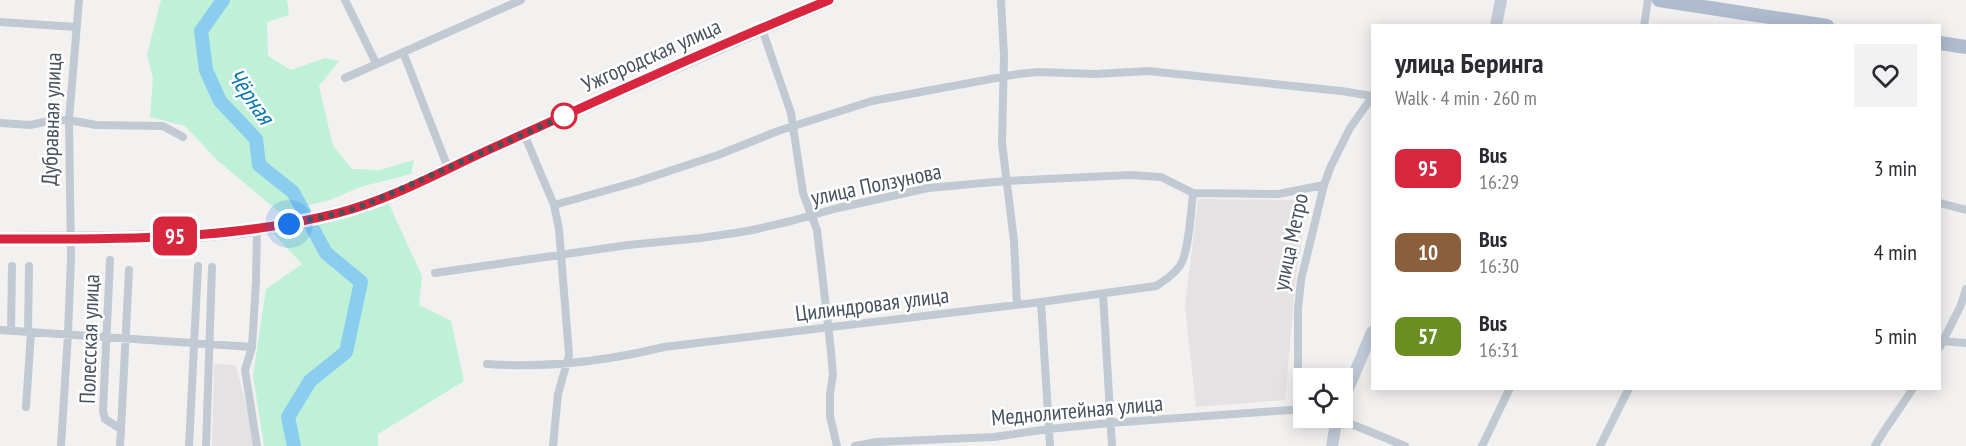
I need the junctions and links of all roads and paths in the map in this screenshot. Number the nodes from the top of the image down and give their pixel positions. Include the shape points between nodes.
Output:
1 (79, 0) edge
2 (345, 0) edge
3 (521, 0) edge
4 (829, 0) edge
5 (1001, 0) edge
6 (1501, 0) edge
7 (1648, 0) edge
8 (1659, 0) edge
9 (0, 22) edge
10 (1496, 24) edge
11 (1644, 24) edge
12 (1814, 24) edge
13 (76, 27) junction
14 (762, 29) junction
15 (1941, 43) edge
16 (1966, 47) edge
17 (403, 52) junction
18 (376, 63) junction
19 (345, 78) dead end
20 (1003, 78) junction
21 (1371, 97) edge
22 (1371, 98) edge
23 (69, 120) junction
24 (0, 123) edge
25 (794, 126) junction
26 (524, 134) junction
27 (183, 137) dead end
28 (448, 168) junction
29 (1006, 181) junction
30 (1324, 185) junction
31 (1193, 193) junction
32 (1941, 203) edge
33 (554, 205) junction
34 (1966, 210) edge
35 (812, 215) junction
36 (257, 229) junction
37 (0, 239) edge
38 (71, 239) junction
39 (561, 255) junction
40 (110, 260) dead end
41 (12, 266) dead end
42 (29, 266) dead end
43 (198, 266) dead end
44 (212, 267) dead end
45 (129, 270) dead end
46 (435, 273) dead end
47 (1966, 289) edge
48 (1103, 294) junction
49 (1041, 302) junction
50 (1017, 305) junction
51 (830, 327) junction
52 (0, 330) edge
53 (11, 331) junction
54 (29, 332) junction
55 (68, 334) junction
56 (1371, 334) edge
57 (106, 337) junction
58 (126, 338) junction
59 (1966, 342) edge
60 (194, 343) junction
61 (1941, 343) edge
62 (209, 344) junction
63 (252, 347) junction
64 (567, 363) junction
65 (487, 364) dead end
66 (1298, 368) edge
67 (1353, 377) edge
68 (1509, 390) edge
69 (1628, 390) edge
70 (1912, 390) edge
71 (26, 407) dead end
72 (1293, 410) edge
73 (1110, 423) junction
74 (1353, 425) edge
75 (1335, 428) edge
76 (121, 429) junction
77 (1049, 429) junction
78 (61, 446) edge
79 (120, 446) edge
80 (189, 446) edge
81 (206, 446) edge
82 (257, 446) edge
83 (553, 446) edge
84 (837, 446) edge
85 (855, 446) edge
86 (1050, 446) edge
87 (1112, 446) edge
88 (1332, 446) edge
89 (1405, 446) edge
90 (1482, 446) edge
91 (1600, 446) edge
92 (1875, 446) edge

1 - 13 street, Дубравная улица
2 - 18 street
3 - 17 street
4 - 14 main road, Ужгородская улица
5 - 20 street
6 - 10 street
7 - 11 street
8 - 12 main road
9 - 13 street
13 - 23 street, Дубравная улица
14 - 25 street
14 - 26 main road, Ужгородская улица
15 - 16 main road
17 - 18 street
17 - 28 street
18 - 19 street
20 - 21 street via 1038,72 1148,71
20 - 25 street via 872,101
20 - 29 street
22 - 30 street, улица Метро via 1350,128
23 - 24 street via 30,125
23 - 27 street via 96,125 163,126
23 - 38 street, Дубравная улица
25 - 33 street via 636,182
25 - 35 street via 803,193
26 - 28 main road, Ужгородская улица
26 - 33 street
28 - 36 main road, Ужгородская улица via 365,205
29 - 31 street, улица Ползунова via 1161,177
29 - 35 street, улица Ползунова via 928,188
29 - 50 street
30 - 31 street, улица Ползунова via 1278,194
30 - 66 street, улица Метро via 1300,280
31 - 48 street, Цилиндровая улица via 1182,263 1170,277 1156,286
32 - 34 street
33 - 39 street
35 - 39 street, улица Ползунова via 701,238
35 - 51 street
36 - 38 main road, Ужгородская улица
36 - 63 street
37 - 38 main road
38 - 55 street, Дубравная улица
39 - 46 street, улица Ползунова
39 - 64 street
40 - 57 street, Полесская улица
41 - 53 street
42 - 54 street
43 - 60 street
44 - 62 street
45 - 58 street
47 - 61 street
48 - 49 street, Цилиндровая улица
48 - 73 street
49 - 50 street, Цилиндровая улица
49 - 77 street
50 - 51 street, Цилиндровая улица
51 - 64 street, Цилиндровая улица via 664,346 632,355
51 - 84 street via 830,416
52 - 53 street
53 - 54 street
54 - 55 street
54 - 71 street
55 - 57 street
55 - 78 street, Дубравная улица
56 - 67 street
57 - 58 street
57 - 76 street, Полесская улица via 103,411 105,419
58 - 60 street
58 - 76 street
59 - 61 street
60 - 62 street
60 - 80 street
62 - 63 street
62 - 81 street
63 - 82 street via 245,370
64 - 65 street, Цилиндровая улица
64 - 83 street via 558,394
68 - 90 street
69 - 91 street
70 - 92 street
72 - 73 street, Меднолитейная улица
73 - 77 street, Меднолитейная улица
73 - 87 street
74 - 89 street
75 - 88 street
76 - 79 street, Полесская улица
77 - 85 street, Меднолитейная улица via 994,437
77 - 86 street

